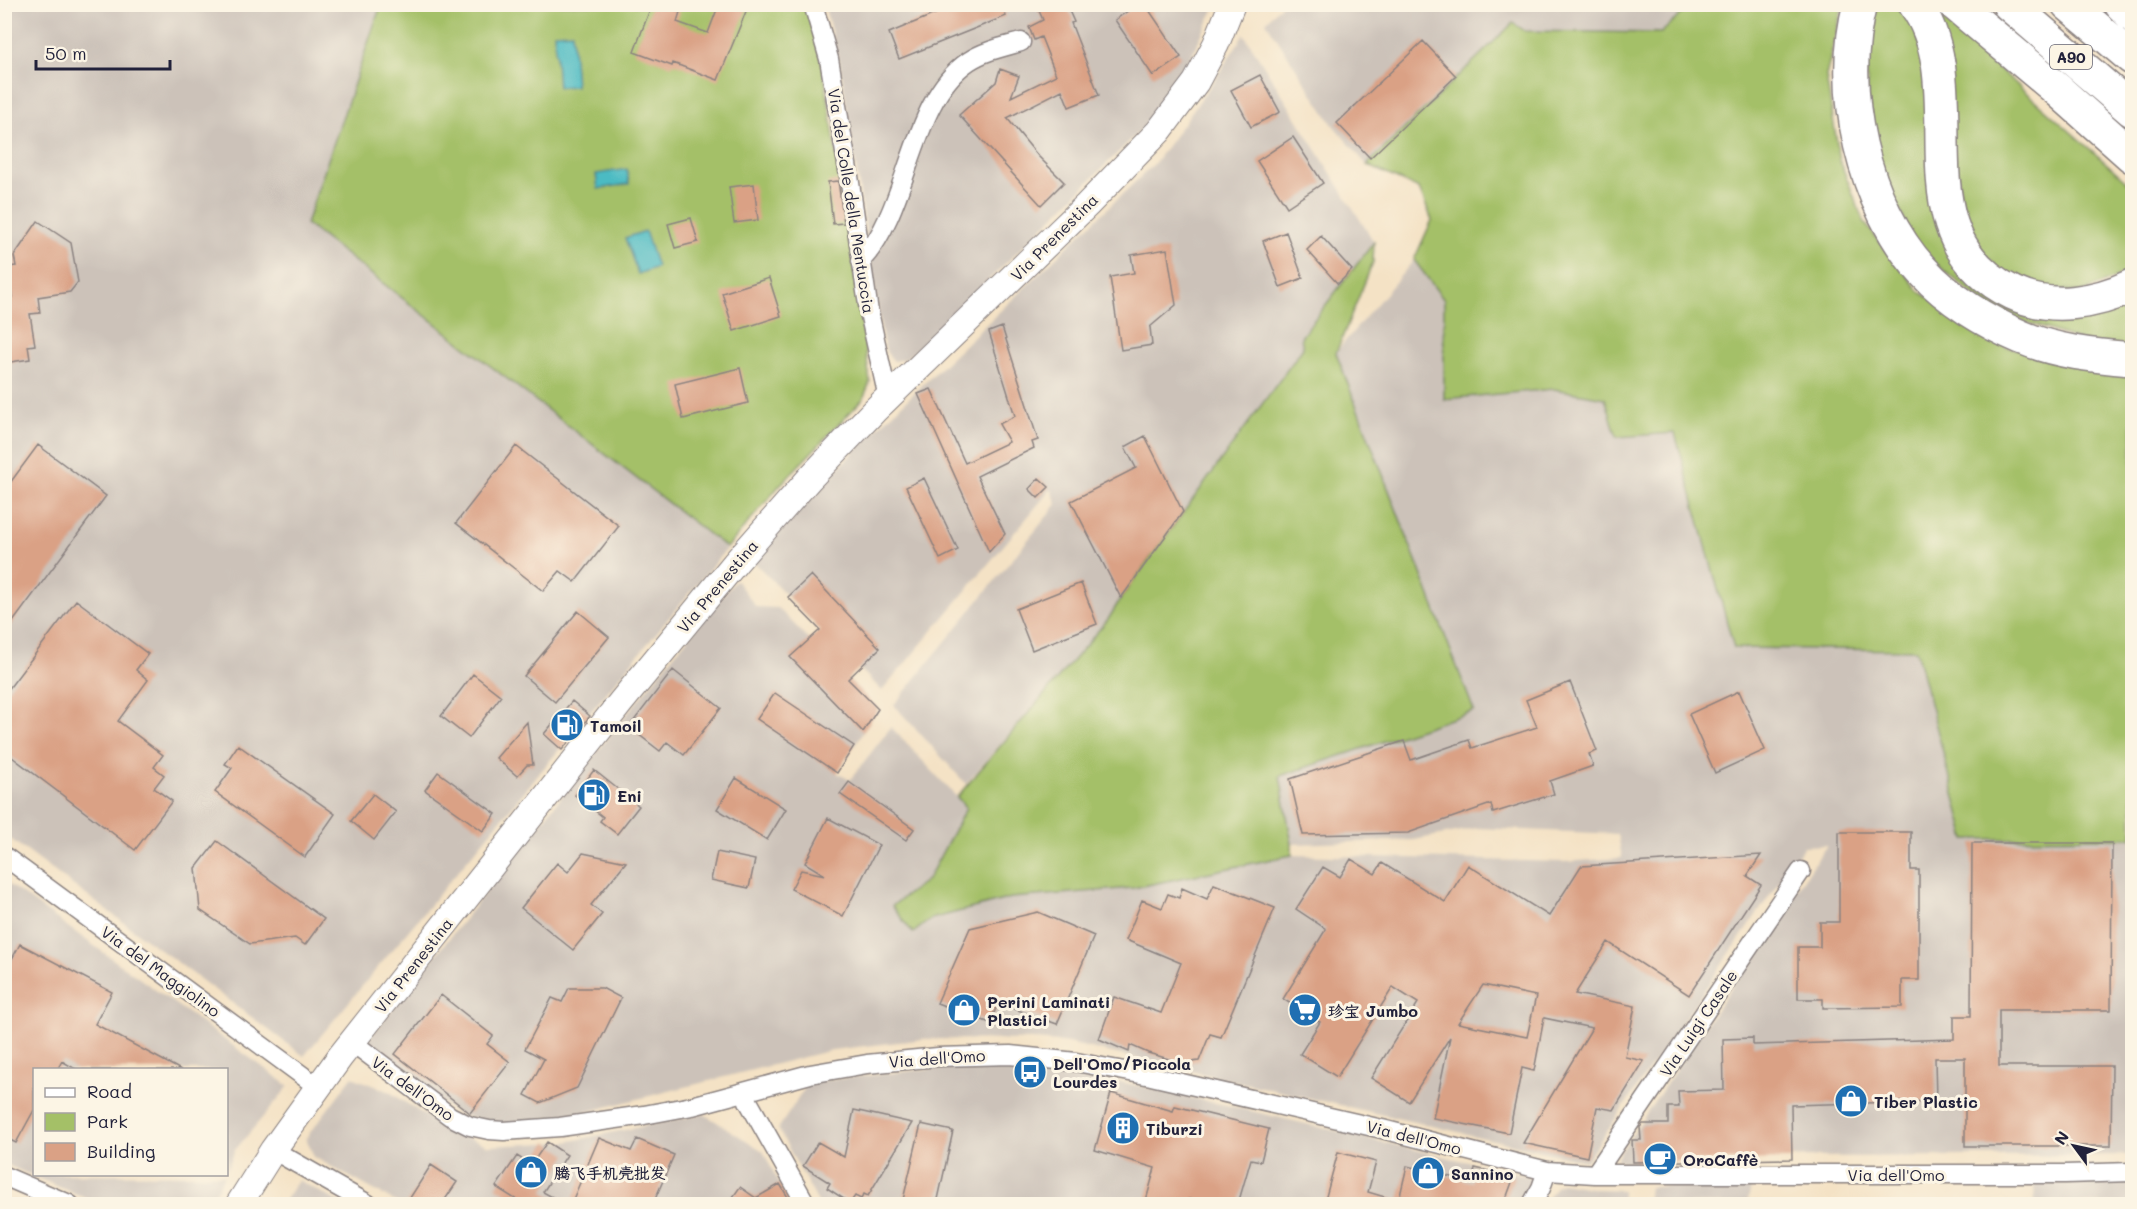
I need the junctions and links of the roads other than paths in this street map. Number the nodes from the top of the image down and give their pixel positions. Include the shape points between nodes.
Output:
1 (813, 4) edge
2 (1232, 4) edge
3 (1860, 4) edge
4 (1915, 4) edge
5 (1955, 4) edge
6 (2009, 4) edge
7 (2068, 4) edge
8 (2121, 4) edge
9 (2133, 15) edge
10 (1021, 42) dead end
11 (2133, 58) edge
12 (2133, 110) edge
13 (2133, 156) edge
14 (861, 261) junction
15 (2133, 286) edge
16 (2133, 359) edge
17 (888, 398) junction
18 (4, 856) edge
19 (1802, 871) dead end
20 (352, 1042) junction
21 (318, 1087) junction
22 (745, 1092) junction
23 (273, 1150) junction
24 (1547, 1171) junction
25 (2133, 1172) edge
26 (1595, 1174) junction
27 (4, 1176) edge
28 (69, 1204) edge
29 (238, 1204) edge
30 (368, 1204) edge
31 (806, 1204) edge
32 (1532, 1204) edge

1 - 14 street, Via del Colle della Mentuccia via 829,59
2 - 17 main road, Via Prenestina via 1200,75 1159,131
3 - 16 highway via 1851,70 1858,138 1885,212 1913,259 1947,293 2020,337 2064,350
4 - 15 highway via 1935,46 1946,204 1953,232 1967,256 2004,288 2042,302 2086,301
5 - 13 highway
6 - 12 highway, A90
7 - 11 highway, A90
8 - 9 highway
10 - 14 street via 975,57 941,90 923,126 890,216
14 - 17 street, Via del Colle della Mentuccia
17 - 20 main road, Via Prenestina via 736,562
18 - 21 street, Via del Maggiolino
19 - 26 street, Via Luigi Casale
20 - 21 main road, Via Prenestina
20 - 22 street, Via dell'Omo via 450,1116 480,1128 504,1131 597,1123
21 - 23 main road, Via Prenestina
22 - 24 street, Via dell'Omo via 810,1074 867,1064 1010,1055 1076,1062 1208,1088
22 - 31 street
23 - 29 main road, Via Prenestina
23 - 30 street
24 - 26 street, Via dell'Omo
24 - 32 street
25 - 26 street, Via dell'Omo
27 - 28 street

